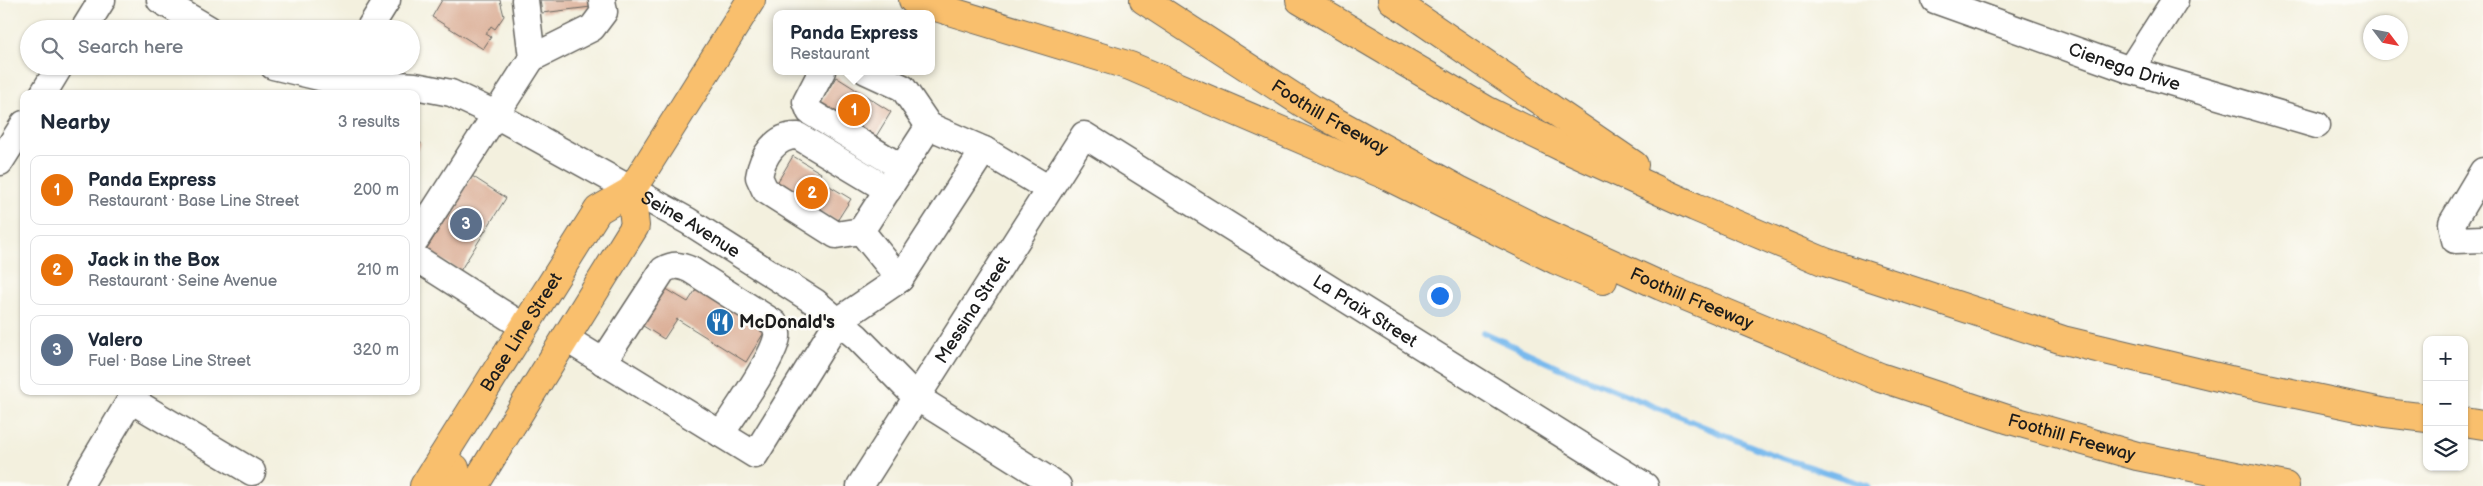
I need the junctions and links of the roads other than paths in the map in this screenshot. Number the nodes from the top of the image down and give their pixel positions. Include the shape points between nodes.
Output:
1 (102, 0) edge
2 (160, 0) edge
3 (387, 0) edge
4 (525, 0) edge
5 (602, 0) edge
6 (751, 0) edge
7 (913, 0) edge
8 (1144, 0) edge
9 (1300, 0) edge
10 (1392, 0) edge
11 (1935, 0) edge
12 (2175, 0) edge
13 (90, 20) edge
14 (194, 20) edge
15 (375, 20) edge
16 (532, 58) junction
17 (2130, 70) junction
18 (55, 75) edge
19 (314, 75) edge
20 (820, 75) edge
21 (875, 75) edge
22 (336, 80) edge
23 (45, 90) edge
24 (495, 114) junction
25 (2317, 125) dead end
26 (929, 126) junction
27 (20, 130) edge
28 (1084, 135) joint
29 (984, 150) junction
30 (0, 162) edge
31 (902, 168) junction
32 (2483, 171) edge
33 (1049, 189) junction
34 (888, 190) junction
35 (631, 191) junction
36 (1696, 207) junction
37 (861, 231) junction
38 (420, 233) edge
39 (2483, 239) edge
40 (420, 261) edge
41 (900, 279) junction
42 (838, 321) junction
43 (524, 327) junction
44 (565, 338) junction
45 (604, 362) junction
46 (1880, 377) junction
47 (134, 396) edge
48 (916, 397) junction
49 (2423, 418) edge
50 (2468, 423) edge
51 (2483, 425) edge
52 (726, 437) junction
53 (441, 459) junction
54 (252, 472) dead end
55 (79, 486) edge
56 (424, 486) edge
57 (454, 486) edge
58 (474, 486) edge
59 (860, 486) edge
60 (1058, 486) edge
61 (1645, 486) edge
62 (2285, 486) edge

1 - 13 street
2 - 14 street
3 - 15 street
4 - 16 street
5 - 16 street via 604,12 592,28
6 - 35 main road, Base Line Street
7 - 46 main road via 1130,66 1383,174 1556,260 1731,335
8 - 46 main road, Foothill Freeway via 1312,109 1459,190 1661,286
9 - 36 main road via 1486,110
10 - 36 main road
11 - 17 street, Cienega Drive
12 - 17 street
16 - 24 street
17 - 25 street, Cienega Drive
18 - 23 street
19 - 22 street, Seine Avenue
20 - 31 street via 806,102 810,112
21 - 26 street via 903,88
22 - 24 street, Seine Avenue via 391,83 442,91
24 - 35 street, Seine Avenue
24 - 38 street
26 - 29 street
26 - 31 street
27 - 30 street
28 - 33 street, Messina Street
28 - 61 street, La Praix Street
29 - 33 street
29 - 41 street
31 - 34 street
32 - 39 street via 2452,223 2455,240
33 - 48 street, Messina Street
34 - 37 street
34 - 37 street via 798,136 787,135 778,141 766,158 758,177 766,190 836,235
35 - 42 street, Seine Avenue via 688,221 815,302
35 - 43 main road, Base Line Street via 598,210
35 - 44 main road via 635,226
36 - 49 main road via 1825,262 2063,340 2230,380 2386,413
37 - 41 street
40 - 43 street
41 - 42 street
42 - 48 street, Seine Avenue
42 - 52 street via 755,455
43 - 53 main road, Base Line Street
44 - 45 street
44 - 58 main road
45 - 52 street
45 - 52 street via 663,270 680,265 774,323 777,329 770,356 775,371
46 - 62 main road, Foothill Freeway via 2007,419 2137,456
47 - 54 street
47 - 55 street
48 - 59 street, Messina Street
48 - 60 street, Seine Avenue
50 - 51 main road
53 - 56 main road, Base Line Street
53 - 57 main road via 455,468 457,480

